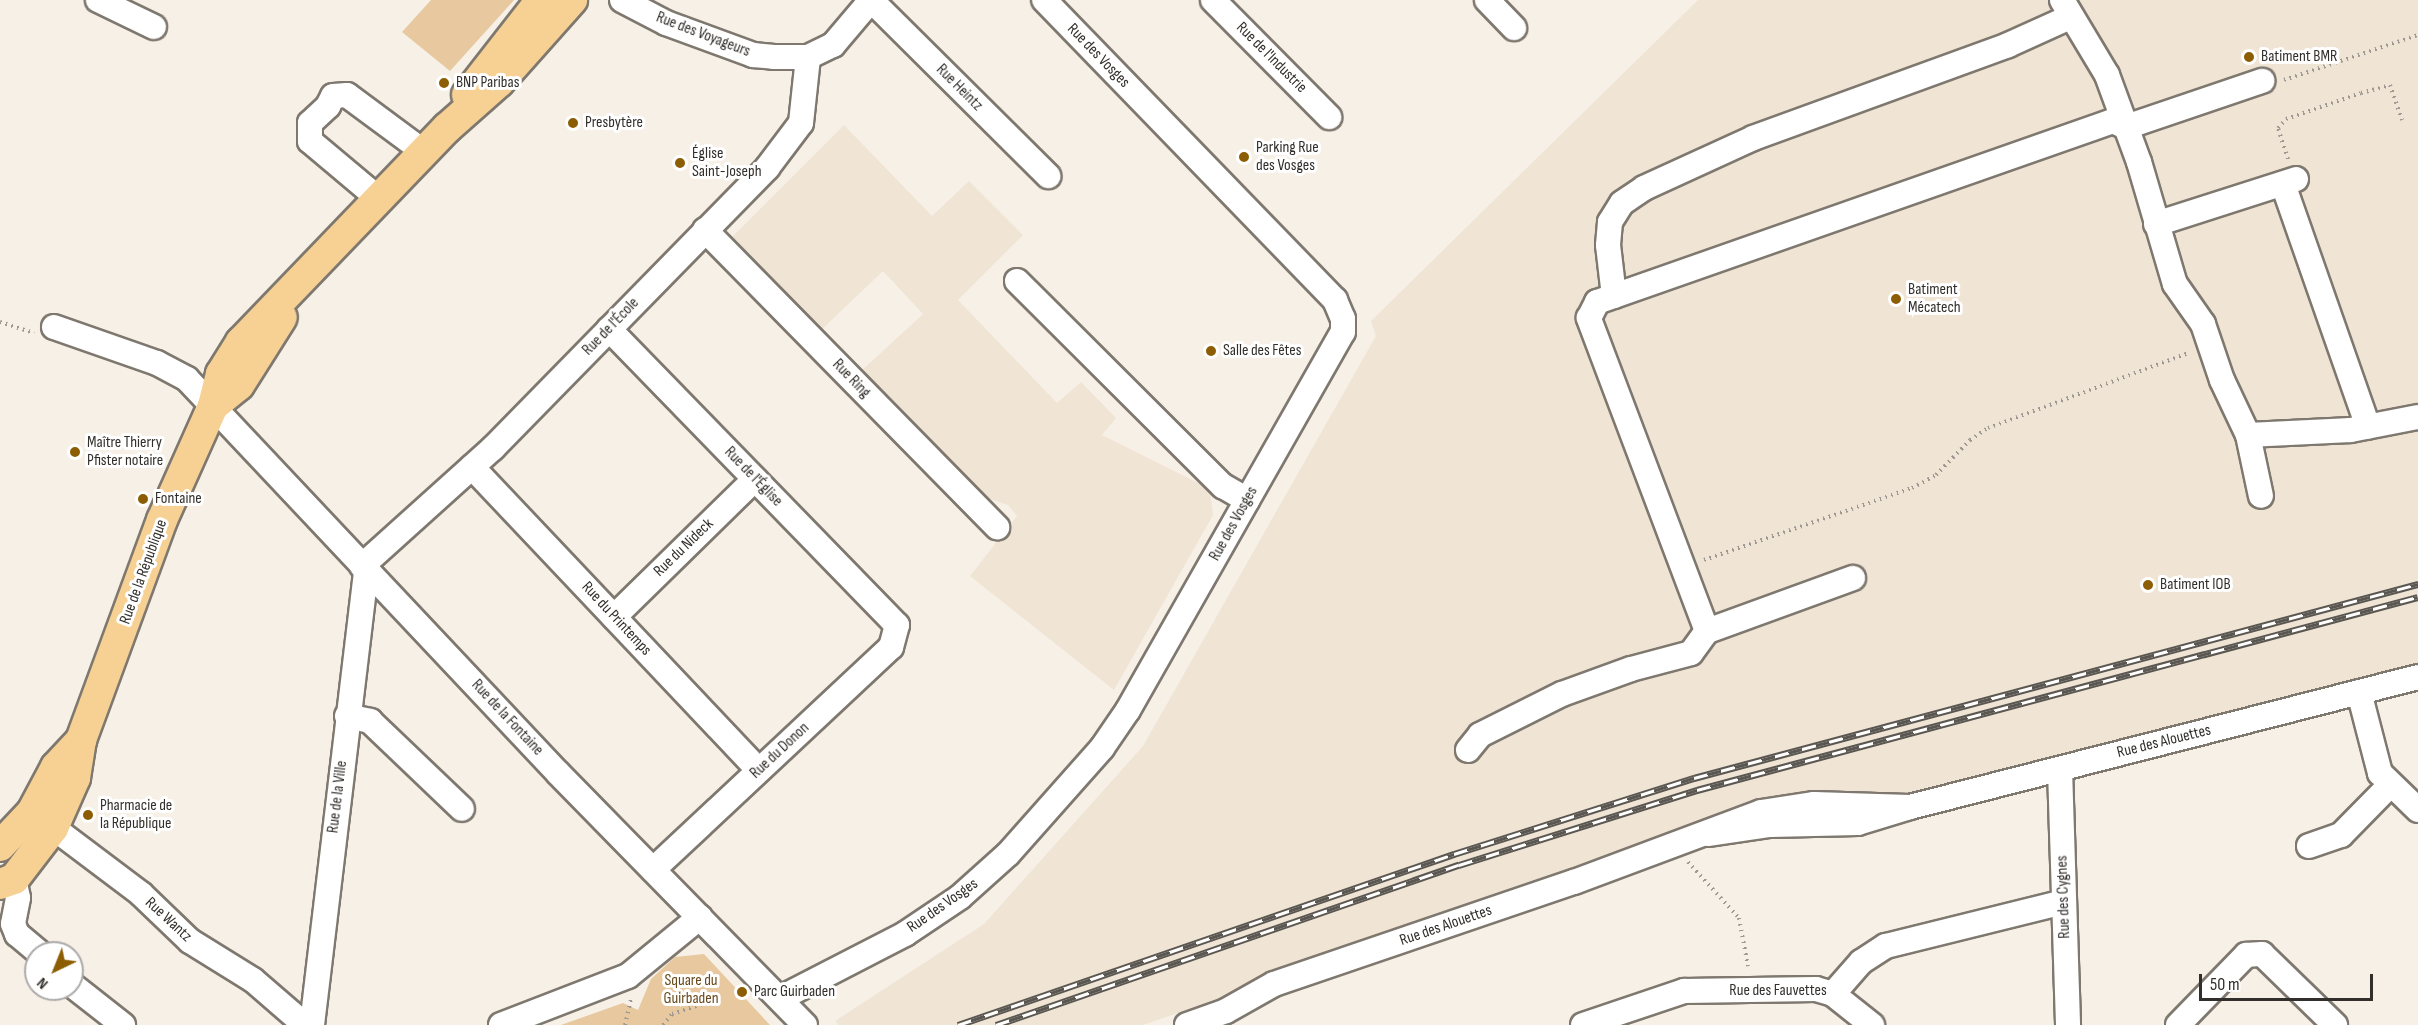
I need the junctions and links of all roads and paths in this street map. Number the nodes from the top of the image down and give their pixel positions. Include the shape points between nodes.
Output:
1 (98, 0) edge
2 (540, 0) edge
3 (572, 0) edge
4 (622, 0) edge
5 (871, 0) edge
6 (1044, 0) edge
7 (1213, 0) edge
8 (1487, 0) edge
9 (2066, 9) edge
10 (153, 27) dead end
11 (1514, 28) dead end
12 (808, 57) junction
13 (2262, 81) dead end
14 (1329, 117) dead end
15 (2126, 127) junction
16 (447, 128) junction
17 (424, 152) junction
18 (1048, 176) dead end
19 (379, 199) junction
20 (2156, 224) junction
21 (705, 230) junction
22 (1017, 280) dead end
23 (1614, 296) junction
24 (0, 322) edge
25 (609, 328) junction
26 (45, 330) joint
27 (2201, 348) dead end
28 (213, 406) junction
29 (2418, 417) edge
30 (2368, 427) junction
31 (2248, 435) junction
32 (472, 467) junction
33 (755, 480) junction
34 (2261, 496) dead end
35 (1247, 500) junction
36 (997, 527) dead end
37 (1701, 561) dead end
38 (364, 568) junction
39 (1853, 578) dead end
40 (614, 617) junction
41 (897, 625) joint
42 (1707, 631) junction
43 (2418, 676) edge
44 (2359, 692) junction
45 (1550, 700) junction
46 (347, 716) junction
47 (1537, 724) dead end
48 (1468, 750) dead end
49 (2060, 769) junction
50 (759, 770) junction
51 (2391, 784) junction
52 (462, 809) dead end
53 (2418, 810) edge
54 (42, 820) junction
55 (0, 846) edge
56 (1674, 846) junction
57 (2309, 846) dead end
58 (653, 870) junction
59 (7, 882) edge
60 (2064, 902) junction
61 (700, 917) junction
62 (25, 941) edge
63 (1753, 991) junction
64 (84, 994) edge
65 (1833, 994) junction
66 (781, 998) junction
67 (709, 1002) dead end
68 (123, 1025) edge
69 (305, 1025) edge
70 (312, 1025) edge
71 (501, 1025) edge
72 (663, 1025) edge
73 (805, 1025) edge
74 (1187, 1025) edge
75 (1583, 1025) edge
76 (1872, 1025) edge
77 (2068, 1025) edge
78 (2178, 1025) edge
79 (2335, 1025) edge

1 - 10 street
2 - 16 main road, Rue de la République via 491,59
3 - 16 main road, Rue de la République via 499,82
4 - 12 street, Rue des Voyageurs via 666,22 753,55
5 - 12 street via 832,45
5 - 18 street, Rue Heintz
6 - 35 street, Rue des Vosges via 1335,300 1343,319 1343,332
7 - 14 street, Rue de l'Industrie
8 - 11 street
9 - 15 street via 2107,75
9 - 23 street via 2008,45 1764,133 1644,188 1622,203 1610,222 1608,245
12 - 21 street, Rue de l'École via 801,123 766,168
13 - 15 street
15 - 20 street
15 - 23 street via 2113,121
16 - 17 main road, Rue de la République
17 - 19 main road, Rue de la République
17 - 19 street via 347,95 333,96 310,123 310,141
19 - 28 main road, Rue de la République via 241,342 221,374
20 - 30 street via 2290,182
20 - 31 street via 2175,284 2203,324 2218,371
21 - 25 street, Rue de l'École
21 - 36 street, Rue Ring
22 - 35 street via 1223,486
23 - 42 street via 1597,302 1589,318
24 - 26 path
25 - 32 street, Rue de l'École
25 - 33 street, Rue de l'Église
26 - 28 street, Rue de la Fontaine via 174,371
27 - 37 path via 1988,428 1970,440 1936,475 1912,488
28 - 38 street, Rue de la Fontaine
28 - 54 main road, Rue de la République via 166,509 81,740 56,767
29 - 30 street
30 - 31 street
31 - 34 street
32 - 38 street, Rue de l'École
32 - 40 street, Rue du Printemps
33 - 40 street, Rue du Nideck
33 - 41 street, Rue de l'Église
35 - 66 street, Rue des Vosges via 1109,738 1008,854 939,912
38 - 46 street, Rue de la Ville
38 - 58 street, Rue de la Fontaine
39 - 42 street
40 - 50 street, Rue du Printemps
41 - 50 street, Rue du Donon via 891,648
42 - 45 street via 1691,653 1630,669
43 - 44 street, Rue des Alouettes
44 - 49 street, Rue des Alouettes
44 - 51 street via 2380,773
45 - 47 street
45 - 48 street via 1480,735
46 - 52 street via 370,721
46 - 70 street, Rue de la Ville
49 - 56 street, Rue des Alouettes via 1858,823 1770,825 1708,834
49 - 60 street, Rue des Cygnes
50 - 58 street, Rue du Donon
51 - 53 street
51 - 57 street via 2341,836
54 - 55 main road, Rue de la République
54 - 59 main road, Rue de la République
54 - 69 street, Rue Wantz via 141,894 190,941 253,980
56 - 63 path via 1739,918
56 - 74 street, Rue des Alouettes via 1274,984 1226,1011
58 - 61 street, Rue de la Fontaine
59 - 62 street via 18,898 13,924 16,934
60 - 65 street, Rue des Fauvettes via 1886,946 1861,962
60 - 77 street, Rue des Cygnes
61 - 66 street, Rue de la Fontaine
61 - 71 street via 628,976
63 - 65 street, Rue des Fauvettes via 1816,989
63 - 75 street, Rue des Fauvettes via 1684,991
64 - 68 street
65 - 76 street
66 - 73 street, Rue de la Fontaine
67 - 72 path via 672,1014
78 - 79 street via 2246,955 2262,954

